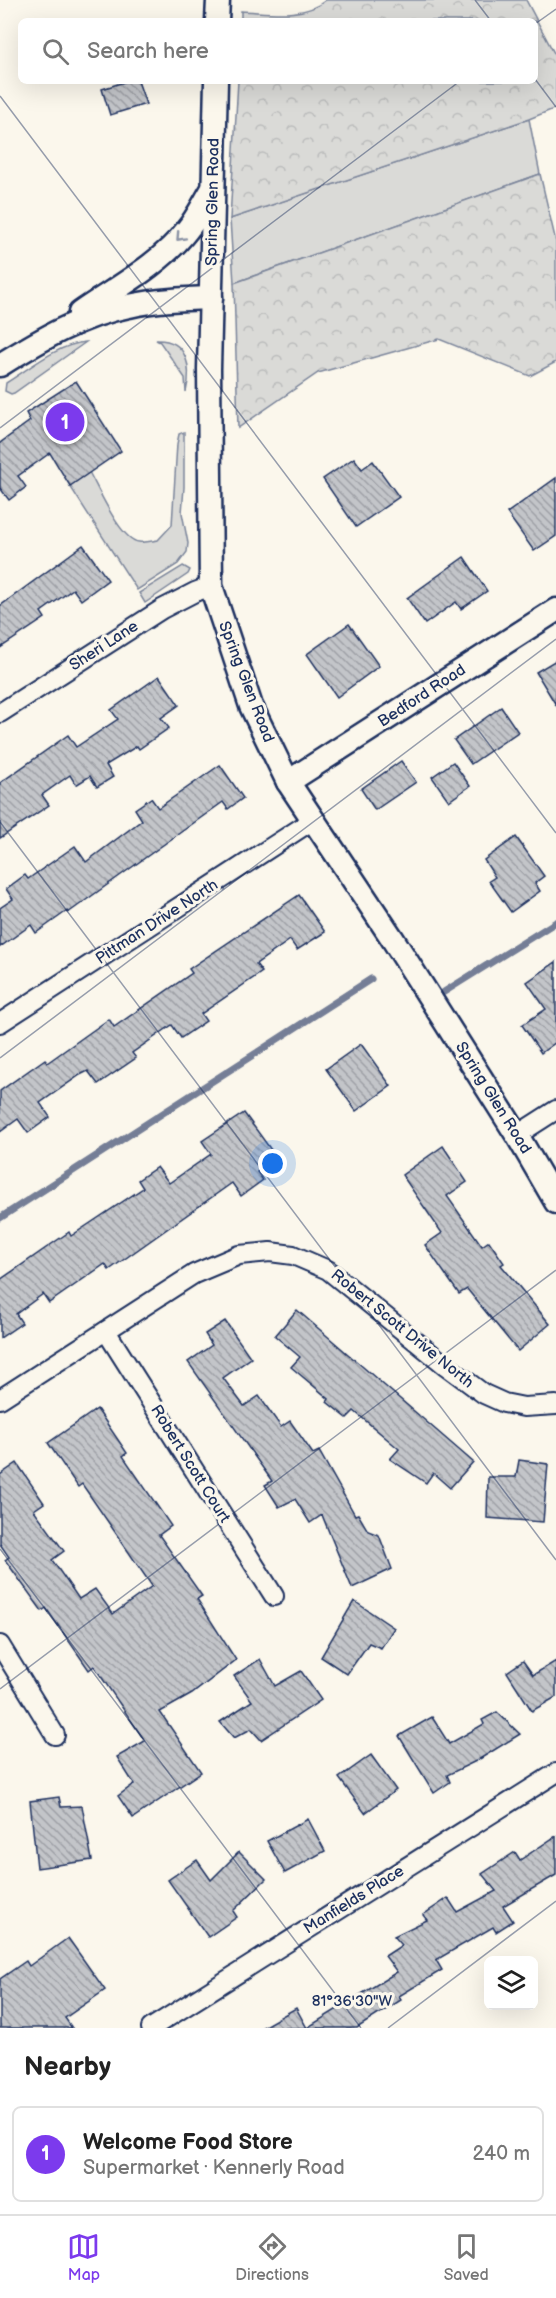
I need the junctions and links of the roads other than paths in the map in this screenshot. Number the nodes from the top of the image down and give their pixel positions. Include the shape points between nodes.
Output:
1 (218, 0) edge
2 (217, 18) edge
3 (216, 84) edge
4 (212, 189) junction
5 (211, 298) junction
6 (52, 333) junction
7 (0, 365) edge
8 (211, 586) junction
9 (556, 610) edge
10 (0, 713) edge
11 (288, 782) junction
12 (313, 820) junction
13 (0, 1023) edge
14 (556, 1110) edge
15 (516, 1135) junction
16 (556, 1202) edge
17 (106, 1331) junction
18 (0, 1399) edge
19 (556, 1405) edge
20 (274, 1596) dead end
21 (0, 1646) edge
22 (55, 1735) dead end
23 (556, 1773) edge
24 (151, 2028) edge

1 - 2 street
3 - 4 street, Spring Glen Road
4 - 5 street, Spring Glen Road
4 -> 6 street via 176,242
5 - 6 street via 126,306
5 - 8 street, Spring Glen Road
6 - 7 street
8 - 10 street, Sheri Lane via 162,609
8 - 11 street, Spring Glen Road via 251,706
9 - 11 street, Bedford Road
11 - 12 street, Spring Glen Road
12 - 13 street, Pittman Drive North
12 - 15 street, Spring Glen Road
14 - 15 street
15 - 16 street, Spring Glen Road
17 - 18 street, Robert Scott Drive North
17 - 19 street, Robert Scott Drive North via 216,1263 239,1255 293,1255 328,1270 484,1394 524,1407
17 - 20 street, Robert Scott Court
21 - 22 street
23 - 24 street, Manfields Place

